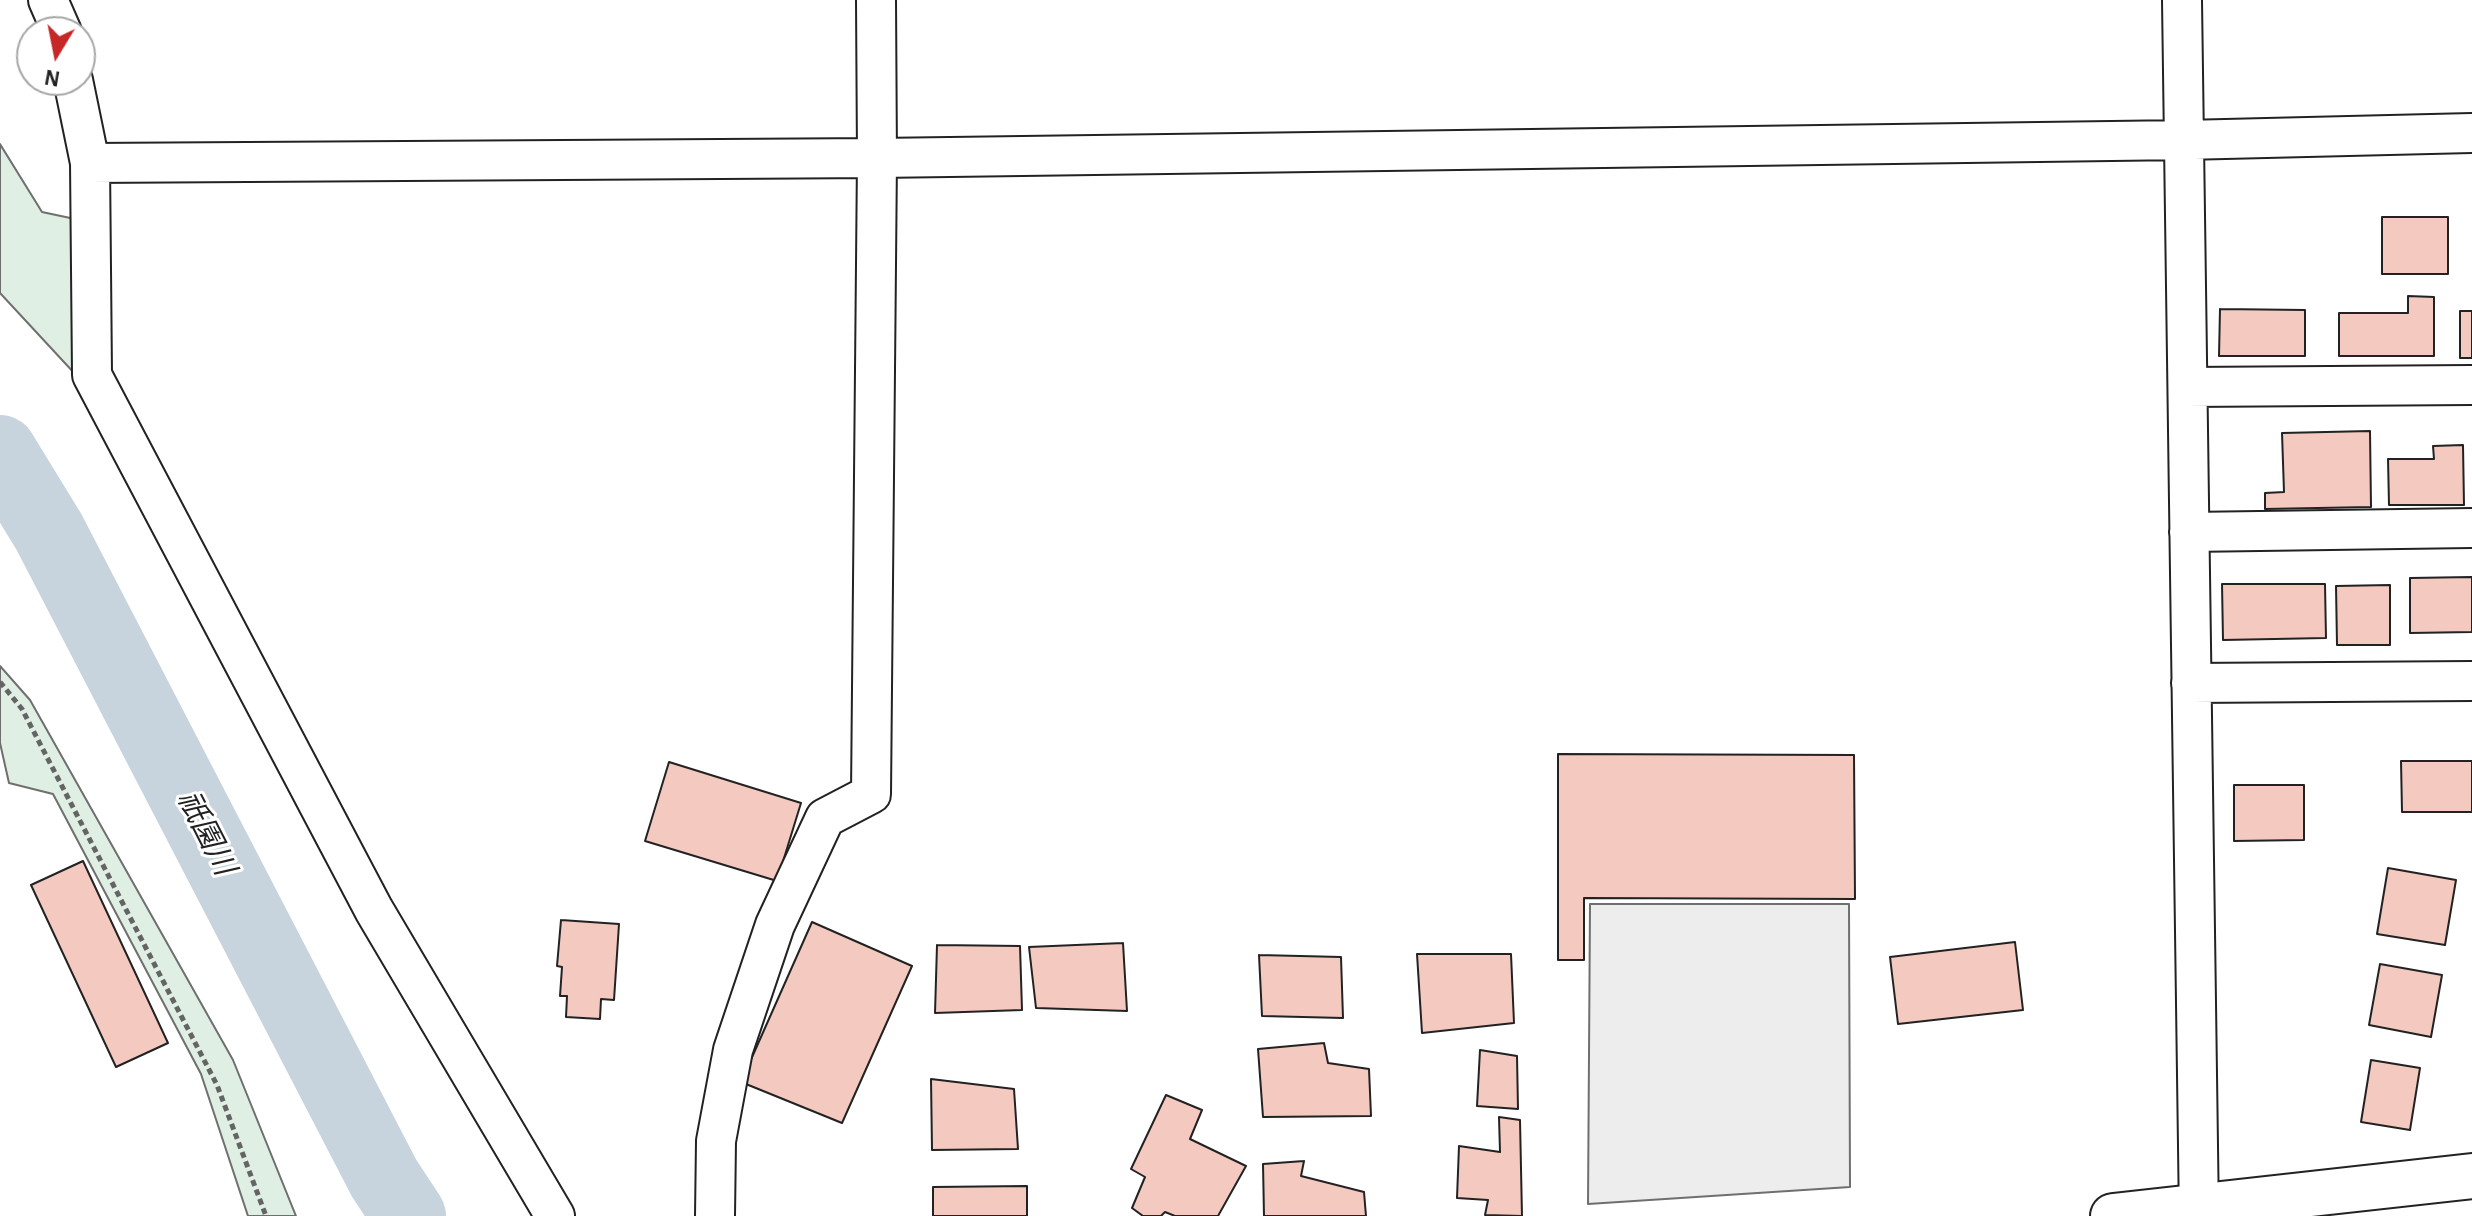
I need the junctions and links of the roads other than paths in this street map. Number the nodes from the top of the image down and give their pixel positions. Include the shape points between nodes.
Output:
1 (876, 0) edge
2 (2182, 0) edge
3 (76, 96) edge
4 (2472, 133) edge
5 (2184, 140) junction
6 (877, 158) junction
7 (90, 163) junction
8 (2472, 385) edge
9 (2188, 387) junction
10 (2472, 528) edge
11 (2189, 532) junction
12 (2472, 681) edge
13 (2191, 683) junction
14 (2472, 1176) edge
15 (2199, 1212) edge
16 (555, 1216) edge
17 (715, 1216) edge
18 (2113, 1216) edge

1 - 6 street
2 - 5 street
3 - 7 street
4 - 5 street
5 - 6 street
5 - 9 street
6 - 7 street
6 - 17 street via 871,794 825,818 775,925 733,1050 716,1141
7 - 16 street via 92,375 374,910
8 - 9 street
9 - 11 street
10 - 11 street
11 - 13 street
12 - 13 street
13 - 15 street
14 - 15 main road
15 - 18 main road

